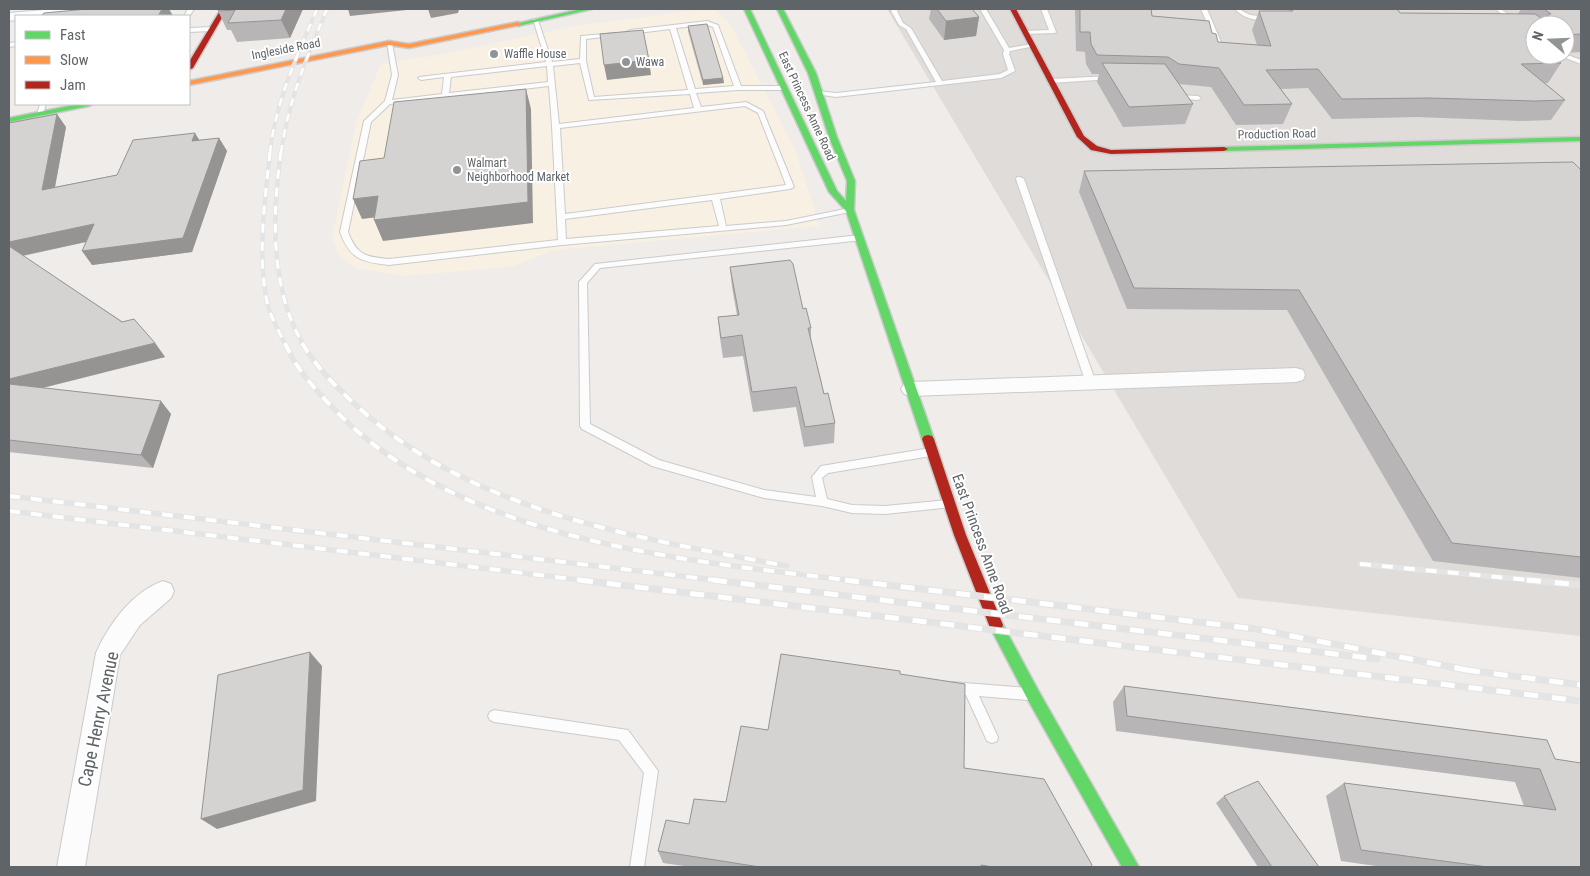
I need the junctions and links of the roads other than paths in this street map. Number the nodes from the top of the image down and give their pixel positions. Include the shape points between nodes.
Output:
1 (88, 9) edge
2 (224, 9) edge
3 (589, 9) edge
4 (747, 9) edge
5 (780, 9) edge
6 (896, 9) edge
7 (984, 9) edge
8 (1013, 9) edge
9 (1044, 9) edge
10 (1204, 9) edge
11 (1238, 9) edge
12 (1498, 9) edge
13 (49, 14) edge
14 (31, 15) edge
15 (1275, 17) edge
16 (535, 20) junction
17 (672, 27) junction
18 (212, 28) junction
19 (1525, 29) edge
20 (190, 30) edge
21 (402, 33) dead end
22 (1026, 33) junction
23 (389, 44) junction
24 (1032, 46) junction
25 (1007, 50) junction
26 (1223, 55) edge
27 (583, 61) junction
28 (191, 62) edge
29 (550, 64) junction
30 (448, 75) junction
31 (421, 78) dead end
32 (1117, 78) edge
33 (1051, 81) junction
34 (190, 83) edge
35 (940, 83) junction
36 (552, 84) junction
37 (738, 88) junction
38 (782, 88) junction
39 (1170, 88) edge
40 (694, 91) junction
41 (818, 93) junction
42 (446, 96) junction
43 (1198, 98) dead end
44 (388, 102) junction
45 (79, 105) edge
46 (41, 109) edge
47 (698, 110) junction
48 (9, 120) edge
49 (556, 126) junction
50 (1581, 139) edge
51 (1020, 179) dead end
52 (715, 196) junction
53 (850, 210) junction
54 (561, 217) junction
55 (723, 228) junction
56 (860, 238) junction
57 (562, 242) junction
58 (1296, 376) dead end
59 (1091, 383) junction
60 (911, 389) junction
61 (932, 452) junction
62 (822, 502) junction
63 (949, 504) junction
64 (163, 591) dead end
65 (942, 686) edge
66 (970, 690) junction
67 (1033, 695) junction
68 (494, 716) dead end
69 (992, 737) dead end
70 (71, 867) edge
71 (637, 867) edge
72 (1132, 867) edge

1 - 13 street
2 - 18 street
3 - 16 street, Ingleside Road
4 - 38 street, East Princess Anne Road
5 - 41 street, East Princess Anne Road
6 - 35 lane via 894,11 901,24 908,28
7 - 25 lane
8 - 22 street, Production Road
9 - 22 lane via 1053,32
10 - 26 lane
11 - 15 lane via 1249,17
12 - 19 lane
13 - 14 street
16 - 23 street, Ingleside Road via 408,46
16 - 29 lane
17 - 27 lane via 583,37
17 - 37 lane via 707,23 716,26
17 - 40 lane
18 - 20 lane
18 - 28 street
21 - 23 street, Ingleside Road
22 - 24 street, Production Road
23 - 34 street, Ingleside Road
23 - 44 lane via 395,75
24 - 25 lane
24 - 33 street, Production Road
25 - 35 lane via 1012,67 1008,74
27 - 29 lane
27 - 40 lane via 591,99
29 - 30 lane
29 - 36 lane
30 - 31 lane
30 - 42 lane
32 - 33 lane
33 - 50 street, Production Road via 1084,142 1111,152
35 - 41 lane via 836,95
36 - 42 lane
36 - 49 lane
37 - 38 lane
37 - 40 lane
38 - 53 street, East Princess Anne Road via 833,192
39 - 43 lane via 1177,98
40 - 47 lane
41 - 53 street, East Princess Anne Road via 852,181
42 - 44 lane
44 - 57 lane via 368,121 344,232 349,248 364,260 389,262
45 - 46 street
46 - 48 street
47 - 49 lane
47 - 52 lane via 746,104 761,112 790,186
49 - 54 lane
51 - 59 lane
52 - 54 lane
52 - 55 lane
53 - 55 lane via 786,223
53 - 56 street, East Princess Anne Road
54 - 57 lane
55 - 57 lane
56 - 60 street, East Princess Anne Road
56 - 62 lane via 598,266 582,282 585,426 656,464 764,494
58 - 59 street
59 - 60 street
60 - 61 street, East Princess Anne Road
61 - 62 lane via 825,469 817,477
61 - 63 street, East Princess Anne Road
62 - 63 lane via 852,509 885,510
63 - 67 street, East Princess Anne Road via 990,613
64 - 70 street, Cape Henry Avenue via 134,613 118,633 108,653
65 - 66 lane
66 - 67 lane
66 - 69 lane
67 - 72 street, East Princess Anne Road
68 - 71 lane via 623,734 651,771

